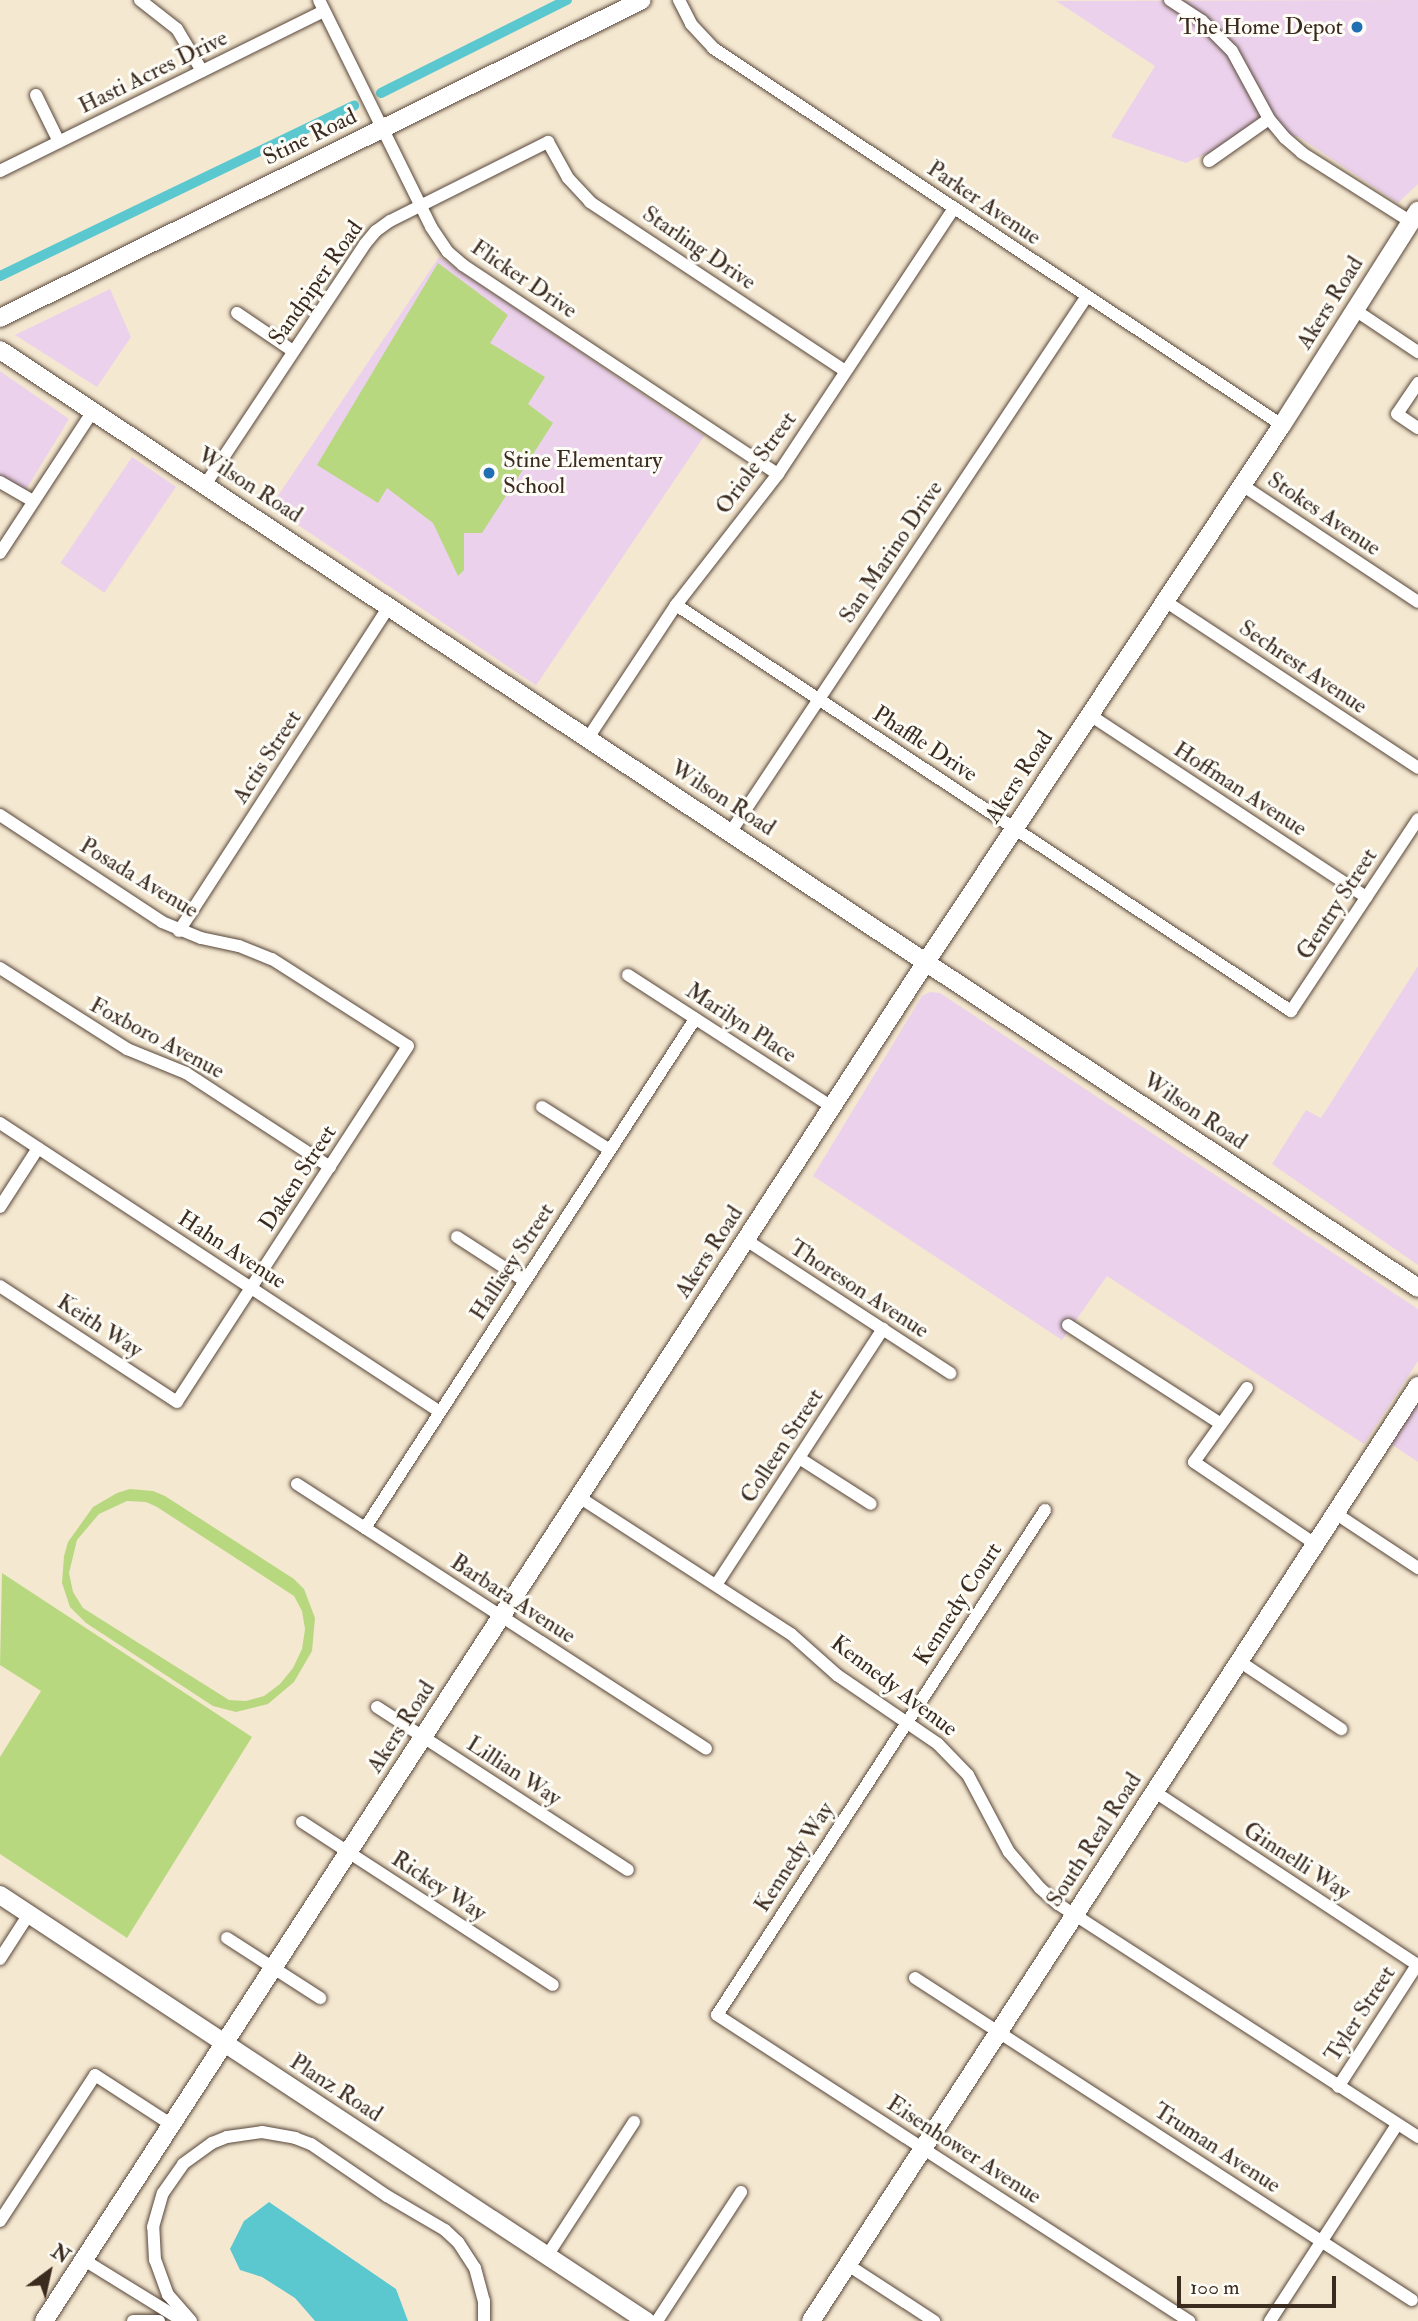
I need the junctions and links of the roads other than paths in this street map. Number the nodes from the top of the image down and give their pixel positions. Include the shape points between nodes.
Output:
1 (140, 0) edge
2 (642, 0) edge
3 (678, 0) edge
4 (1170, 0) edge
5 (322, 5) edge
6 (202, 71) junction
7 (36, 95) dead end
8 (1269, 119) junction
9 (383, 128) junction
10 (59, 142) junction
11 (548, 142) joint
12 (1209, 161) dead end
13 (0, 171) edge
14 (421, 205) junction
15 (954, 208) junction
16 (1414, 217) edge
17 (1087, 296) junction
18 (1355, 310) junction
19 (237, 313) dead end
20 (0, 318) edge
21 (0, 350) edge
22 (293, 351) junction
23 (1418, 352) edge
24 (845, 371) junction
25 (1418, 383) edge
26 (93, 411) junction
27 (1282, 425) junction
28 (1418, 428) edge
29 (778, 474) junction
30 (0, 481) edge
31 (205, 485) junction
32 (1242, 485) junction
33 (33, 501) junction
34 (0, 553) edge
35 (1166, 601) junction
36 (1418, 602) edge
37 (676, 605) junction
38 (389, 607) junction
39 (818, 699) junction
40 (1090, 715) junction
41 (588, 738) junction
42 (1418, 768) edge
43 (0, 815) edge
44 (1418, 819) edge
45 (1015, 828) junction
46 (730, 833) junction
47 (1366, 897) junction
48 (179, 931) junction
49 (926, 962) junction
50 (0, 968) edge
51 (628, 975) dead end
52 (1291, 1011) joint
53 (695, 1018) junction
54 (408, 1046) joint
55 (542, 1107) dead end
56 (832, 1107) junction
57 (0, 1123) edge
58 (38, 1148) junction
59 (610, 1150) junction
60 (330, 1167) junction
61 (0, 1207) edge
62 (457, 1237) dead end
63 (746, 1240) junction
64 (525, 1281) junction
65 (0, 1286) edge
66 (252, 1288) junction
67 (1418, 1288) edge
68 (1068, 1325) dead end
69 (883, 1329) junction
70 (950, 1373) dead end
71 (1418, 1386) edge
72 (1247, 1388) dead end
73 (177, 1402) joint
74 (440, 1412) junction
75 (1221, 1424) junction
76 (799, 1458) junction
77 (297, 1484) dead end
78 (579, 1497) junction
79 (871, 1504) dead end
80 (1045, 1510) dead end
81 (1335, 1513) junction
82 (365, 1528) junction
83 (1315, 1544) junction
84 (1418, 1568) edge
85 (716, 1585) junction
86 (502, 1616) junction
87 (1239, 1661) junction
88 (377, 1707) dead end
89 (907, 1722) junction
90 (1341, 1728) dead end
91 (423, 1737) junction
92 (706, 1749) dead end
93 (1155, 1792) junction
94 (302, 1822) dead end
95 (348, 1853) junction
96 (628, 1870) dead end
97 (0, 1895) edge
98 (29, 1914) junction
99 (1074, 1916) junction
100 (227, 1938) dead end
101 (0, 1959) edge
102 (1417, 1965) edge
103 (274, 1968) junction
104 (915, 1978) dead end
105 (553, 1985) dead end
106 (320, 1998) dead end
107 (717, 2015) joint
108 (999, 2032) junction
109 (225, 2043) junction
110 (1338, 2087) junction
111 (634, 2122) dead end
112 (172, 2125) junction
113 (1397, 2125) junction
114 (1418, 2137) edge
115 (923, 2148) junction
116 (741, 2192) dead end
117 (0, 2221) edge
118 (1321, 2241) junction
119 (547, 2256) junction
120 (84, 2260) junction
121 (848, 2265) junction
122 (1412, 2300) dead end
123 (44, 2321) edge
124 (133, 2321) edge
125 (159, 2321) edge
126 (183, 2321) edge
127 (191, 2321) edge
128 (484, 2321) edge
129 (646, 2321) edge
130 (657, 2321) edge
131 (811, 2321) edge
132 (934, 2321) edge
133 (1189, 2321) edge
134 (1270, 2321) edge

1 - 6 street via 177,29
2 - 9 street, Stine Road
3 - 15 street, Parker Avenue via 691,24 713,48
4 - 8 street via 1202,21 1233,51
5 - 6 street, Hasti Acres Drive
5 - 9 street, Flicker Drive
6 - 10 street, Hasti Acres Drive
7 - 10 street
8 - 12 street
8 - 16 street via 1302,153
9 - 14 street, Flicker Drive
9 - 20 street, Stine Road
10 - 13 street, Hasti Acres Drive
11 - 14 street, Sandpiper Road
11 - 24 street, Starling Drive via 568,178 590,202
14 - 22 street, Sandpiper Road via 390,221 365,244
14 - 29 street, Flicker Drive via 437,237 463,265
15 - 17 street, Parker Avenue
15 - 24 street, Oriole Street
16 - 18 street, Akers Road
17 - 27 street, Parker Avenue
17 - 39 street, San Marino Drive
18 - 23 street
18 - 27 street, Akers Road
19 - 22 street
21 - 26 street, Wilson Road
22 - 31 street, Sandpiper Road
24 - 29 street, Oriole Street
25 - 28 street via 1397,414
26 - 31 street, Wilson Road
26 - 33 street
27 - 32 street, Akers Road
29 - 37 street, Oriole Street
30 - 33 street
31 - 38 street, Wilson Road
32 - 35 street, Akers Road
32 - 36 street, Stokes Avenue
33 - 34 street
35 - 40 street, Akers Road
35 - 42 street, Sechrest Avenue
37 - 39 street, Phaffle Drive
37 - 41 street, Oriole Street
38 - 41 street, Wilson Road
38 - 48 street, Actis Street
39 - 45 street, Phaffle Drive
39 - 46 street, San Marino Drive
40 - 45 street, Akers Road
40 - 47 street, Hoffman Avenue
41 - 46 street, Wilson Road
43 - 48 street, Posada Avenue
44 - 47 street, Gentry Street
45 - 49 street, Akers Road
45 - 52 street, Phaffle Drive
46 - 49 street, Wilson Road
47 - 52 street, Gentry Street
48 - 54 street, Posada Avenue via 272,959
49 - 56 street, Akers Road
49 - 67 street, Wilson Road
50 - 60 street, Foxboro Avenue via 127,1049 186,1073
51 - 53 street, Marilyn Place
53 - 56 street, Marilyn Place
53 - 59 street, Hallisey Street
54 - 60 street, Daken Street
55 - 59 street
56 - 63 street, Akers Road
57 - 58 street, Hahn Avenue
58 - 61 street
58 - 66 street, Hahn Avenue
59 - 64 street, Hallisey Street
60 - 66 street, Daken Street
62 - 64 street
63 - 69 street, Thoreson Avenue
63 - 78 street, Akers Road
64 - 74 street, Hallisey Street
65 - 73 street, Keith Way
66 - 73 street, Daken Street
66 - 74 street, Hahn Avenue
68 - 75 street
69 - 70 street, Thoreson Avenue
69 - 76 street, Colleen Street
71 - 81 street, South Real Road
72 - 75 street
74 - 82 street, Hallisey Street
75 - 83 street via 1194,1462
76 - 79 street
76 - 85 street, Colleen Street
77 - 82 street, Barbara Avenue
78 - 85 street, Kennedy Avenue
78 - 86 street, Akers Road
80 - 89 street, Kennedy Court
81 - 83 street, South Real Road
81 - 84 street
82 - 86 street, Barbara Avenue
83 - 87 street, South Real Road
85 - 89 street, Kennedy Avenue via 792,1634 836,1675
86 - 91 street, Akers Road
86 - 92 street, Barbara Avenue
87 - 90 street
87 - 93 street, South Real Road
88 - 91 street, Lillian Way
89 - 99 street, Kennedy Avenue via 953,1758 1024,1871
89 - 107 street, Kennedy Way
91 - 95 street, Akers Road
91 - 96 street, Lillian Way
93 - 99 street, South Real Road
93 - 102 street, Ginnelli Way
94 - 95 street, Rickey Way
95 - 103 street, Akers Road
95 - 105 street, Rickey Way
97 - 98 street, Planz Road
98 - 101 street
98 - 109 street, Planz Road
99 - 108 street, South Real Road
99 - 110 street, Kennedy Avenue
100 - 103 street
102 - 110 street, Tyler Street
103 - 106 street
103 - 109 street, Akers Road
104 - 108 street, Truman Avenue
107 - 115 street, Eisenhower Avenue
108 - 115 street, South Real Road
108 - 118 street, Truman Avenue
109 - 112 street, Akers Road
109 - 119 street, Planz Road
110 - 113 street, Kennedy Avenue
111 - 119 street
112 - 117 street via 95,2075
112 - 120 street, Akers Road
113 - 114 street, Kennedy Avenue
113 - 118 street
115 - 121 street, South Real Road
115 - 133 street, Eisenhower Avenue
116 - 130 street
118 - 122 street, Truman Avenue
118 - 134 street
119 - 129 street, Planz Road
120 - 123 street, Akers Road
120 - 126 street
121 - 131 street, South Real Road
121 - 132 street
124 - 125 street
127 - 128 street via 160,2278 153,2244 156,2210 172,2177 196,2153 227,2137 262,2132 311,2144 445,2230 475,2268

